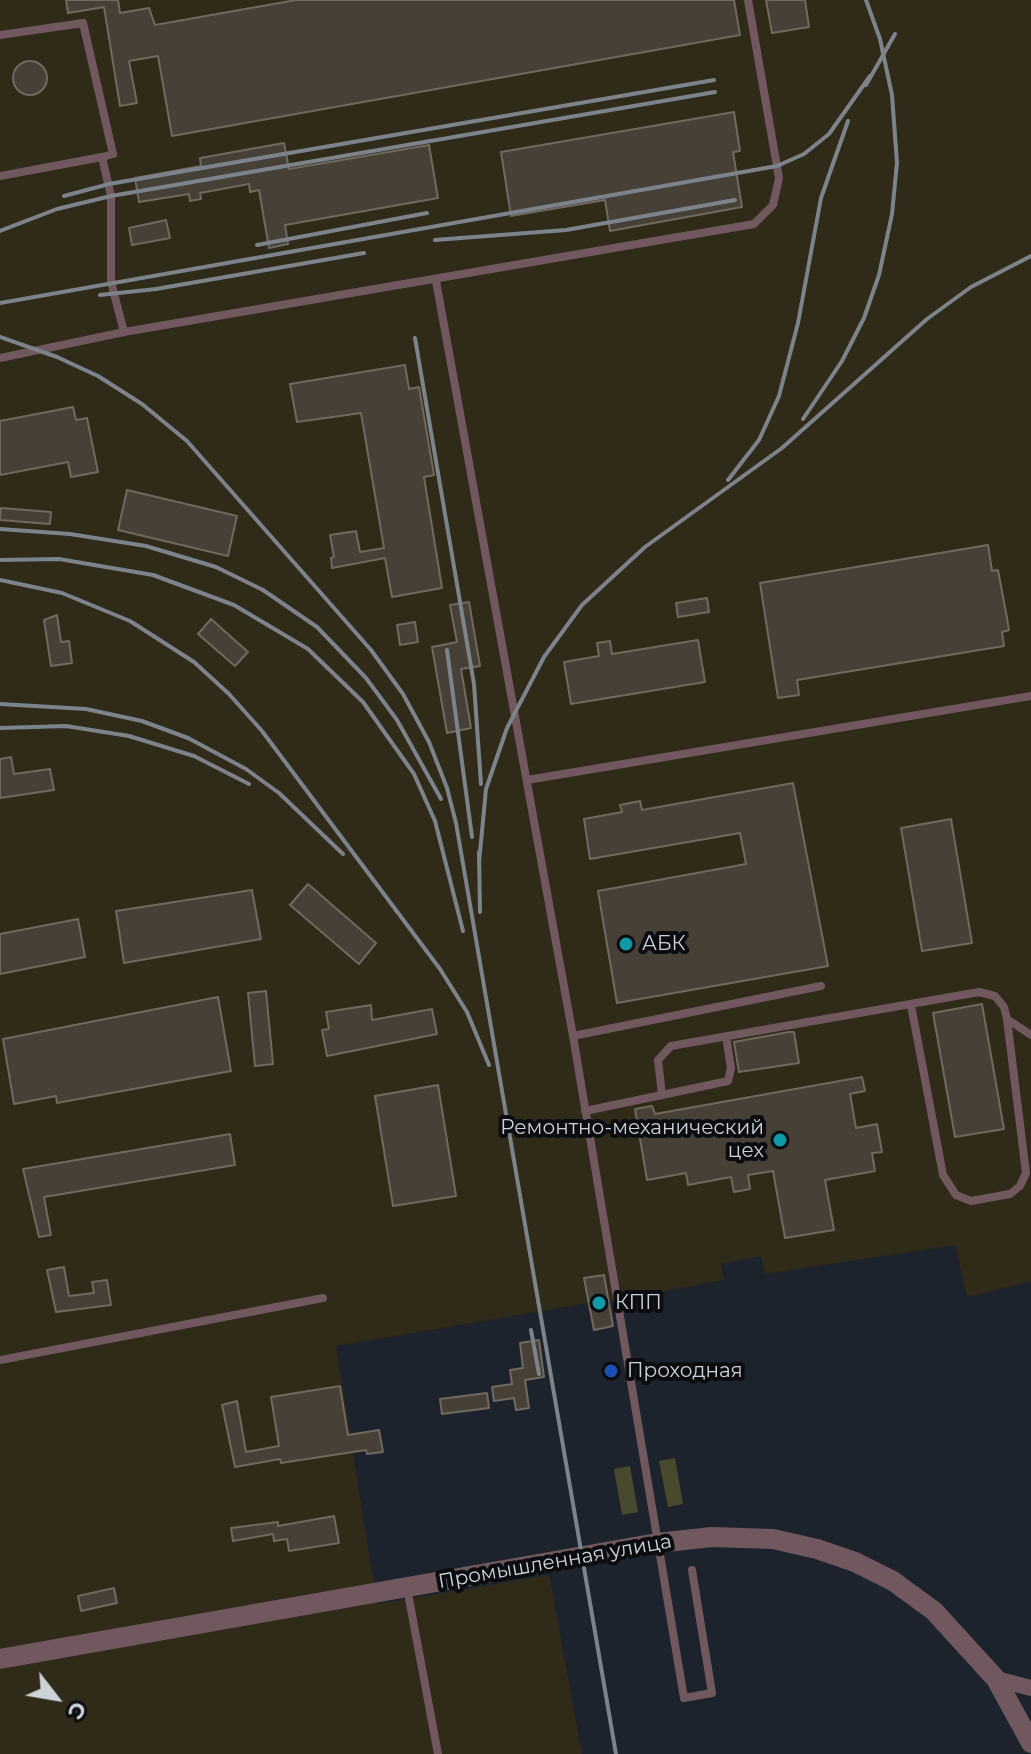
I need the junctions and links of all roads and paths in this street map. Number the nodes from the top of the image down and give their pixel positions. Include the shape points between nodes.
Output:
1 (748, 0) edge
2 (0, 35) edge
3 (102, 157) junction
4 (0, 176) edge
5 (436, 281) junction
6 (124, 332) junction
7 (0, 358) edge
8 (1031, 696) edge
9 (527, 780) junction
10 (821, 986) dead end
11 (911, 1005) junction
12 (1007, 1019) junction
13 (1031, 1035) edge
14 (573, 1036) junction
15 (726, 1036) junction
16 (662, 1095) junction
17 (585, 1111) junction
18 (323, 1298) dead end
19 (0, 1360) edge
20 (657, 1543) junction
21 (692, 1570) dead end
22 (407, 1587) junction
23 (0, 1659) edge
24 (996, 1679) junction
25 (1031, 1688) edge
26 (1029, 1732) edge
27 (438, 1754) edge

1 - 5 lane via 779,178 777,196 761,219 748,226
2 - 3 lane via 83,23 113,154
3 - 4 lane
3 - 6 lane via 111,196 111,282
5 - 6 lane
5 - 9 lane
6 - 7 lane
8 - 9 lane
9 - 14 lane
10 - 14 lane
11 - 12 lane via 984,992 1001,1002
11 - 12 lane via 943,1175 956,1195 971,1201 1010,1194 1026,1173
11 - 15 lane
12 - 13 lane
14 - 17 lane
15 - 16 lane via 663,1051 658,1065
15 - 16 lane via 728,1081
16 - 17 lane
17 - 20 lane
18 - 19 lane
20 - 21 lane via 684,1698 712,1693
20 - 22 street, Промышленная улица
20 - 24 street, Промышленная улица via 712,1537 773,1539 855,1562 934,1611
22 - 23 street, Промышленная улица
22 - 27 lane
24 - 25 street
24 - 26 street, Промышленная улица

